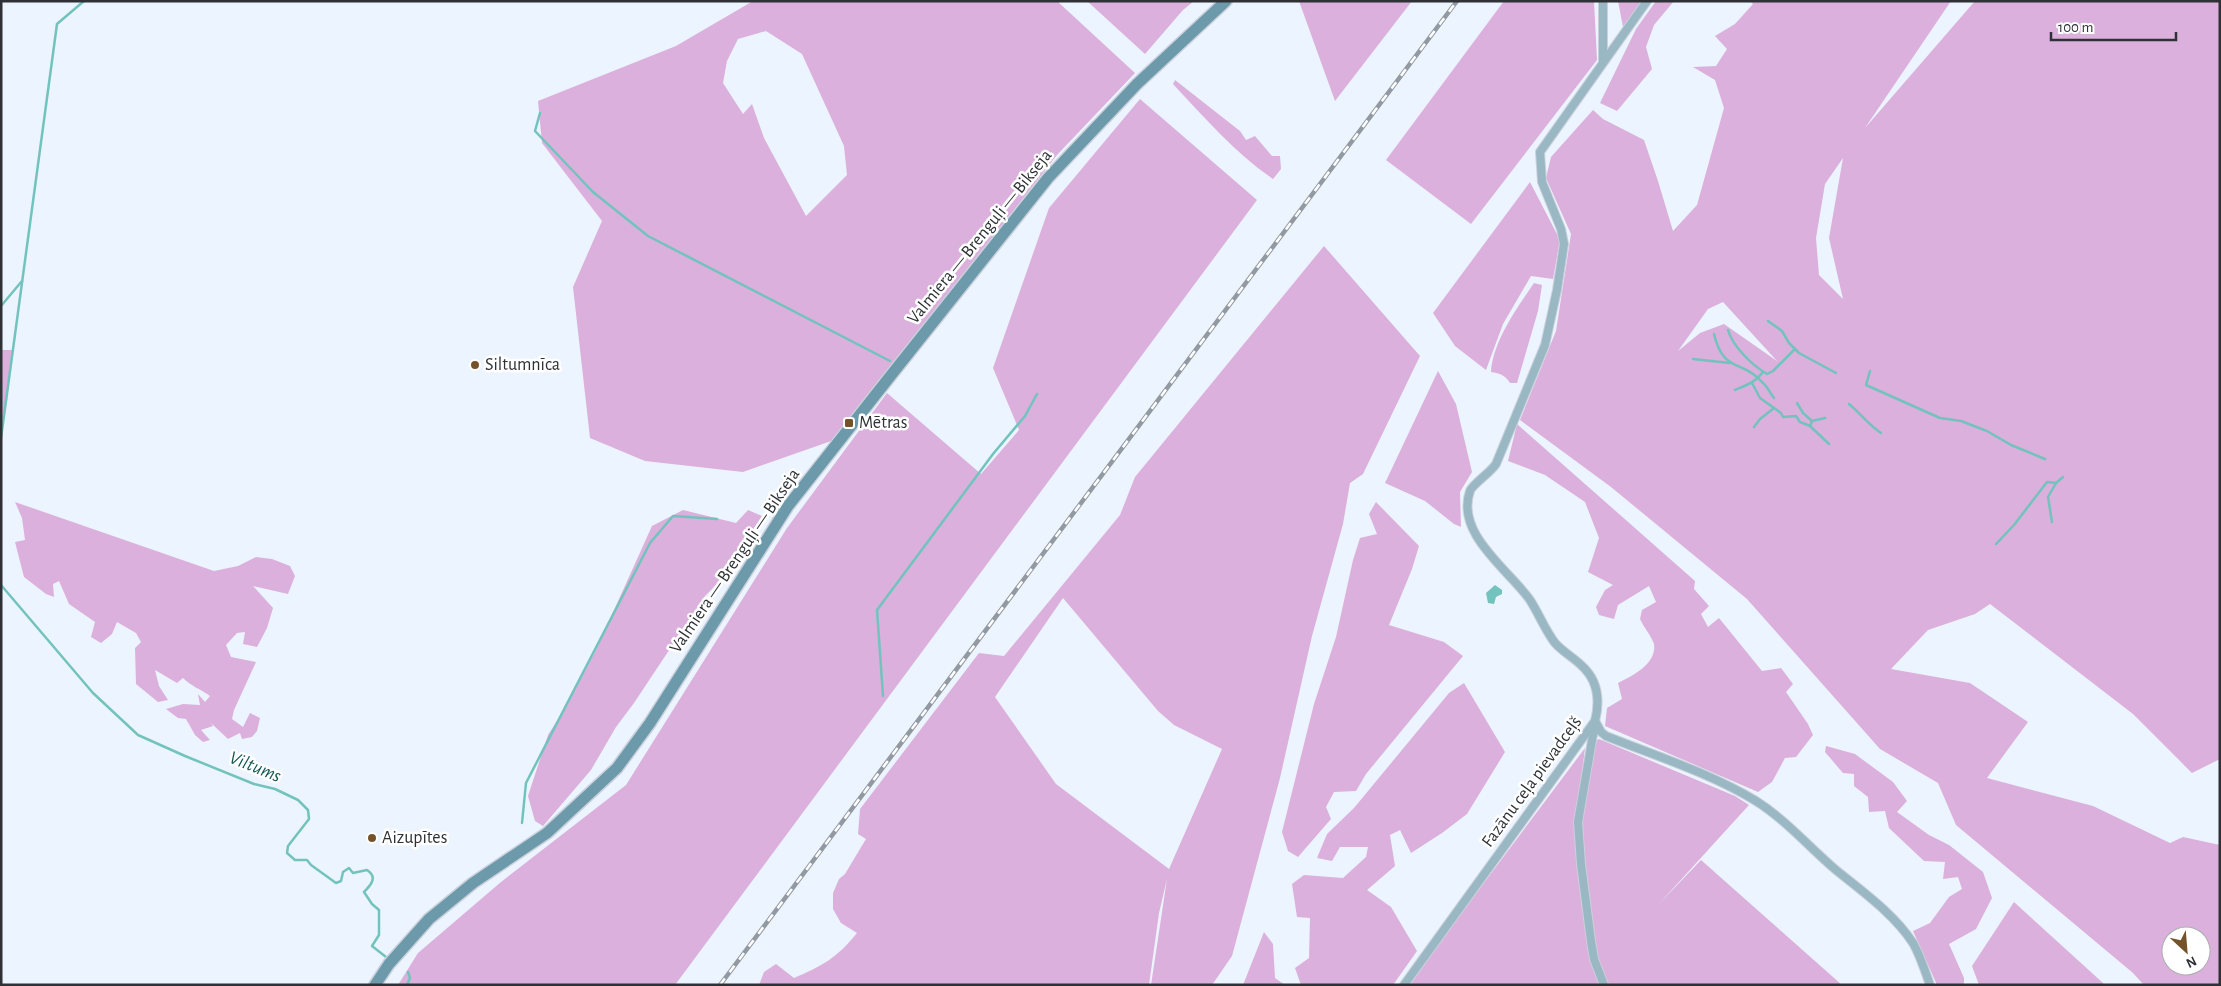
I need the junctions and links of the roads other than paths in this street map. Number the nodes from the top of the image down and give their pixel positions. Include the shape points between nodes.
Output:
1 (1226, 1) edge
2 (1603, 1) edge
3 (1647, 1) edge
4 (1603, 61) junction
5 (1595, 721) junction
6 (374, 985) edge
7 (1404, 985) edge
8 (1604, 985) edge
9 (1930, 985) edge

1 - 6 main road, Valmiera — Brenguļi — Bikseja via 1137,84 1048,178 888,379 788,506 650,723 617,768 547,834 473,883 429,920
2 - 4 street
3 - 4 street, Fazānu ceļa pievadceļš
4 - 5 street, Fazānu ceļa pievadceļš via 1540,152 1542,182 1564,244 1557,290 1545,345 1496,464 1471,488 1469,497 1469,518 1490,557 1529,600 1561,650 1588,672 1598,696
5 - 7 street, Fazānu ceļa pievadceļš
5 - 8 street via 1578,822 1591,941
5 - 9 street via 1606,736 1731,788 1796,832 1893,918 1914,945

